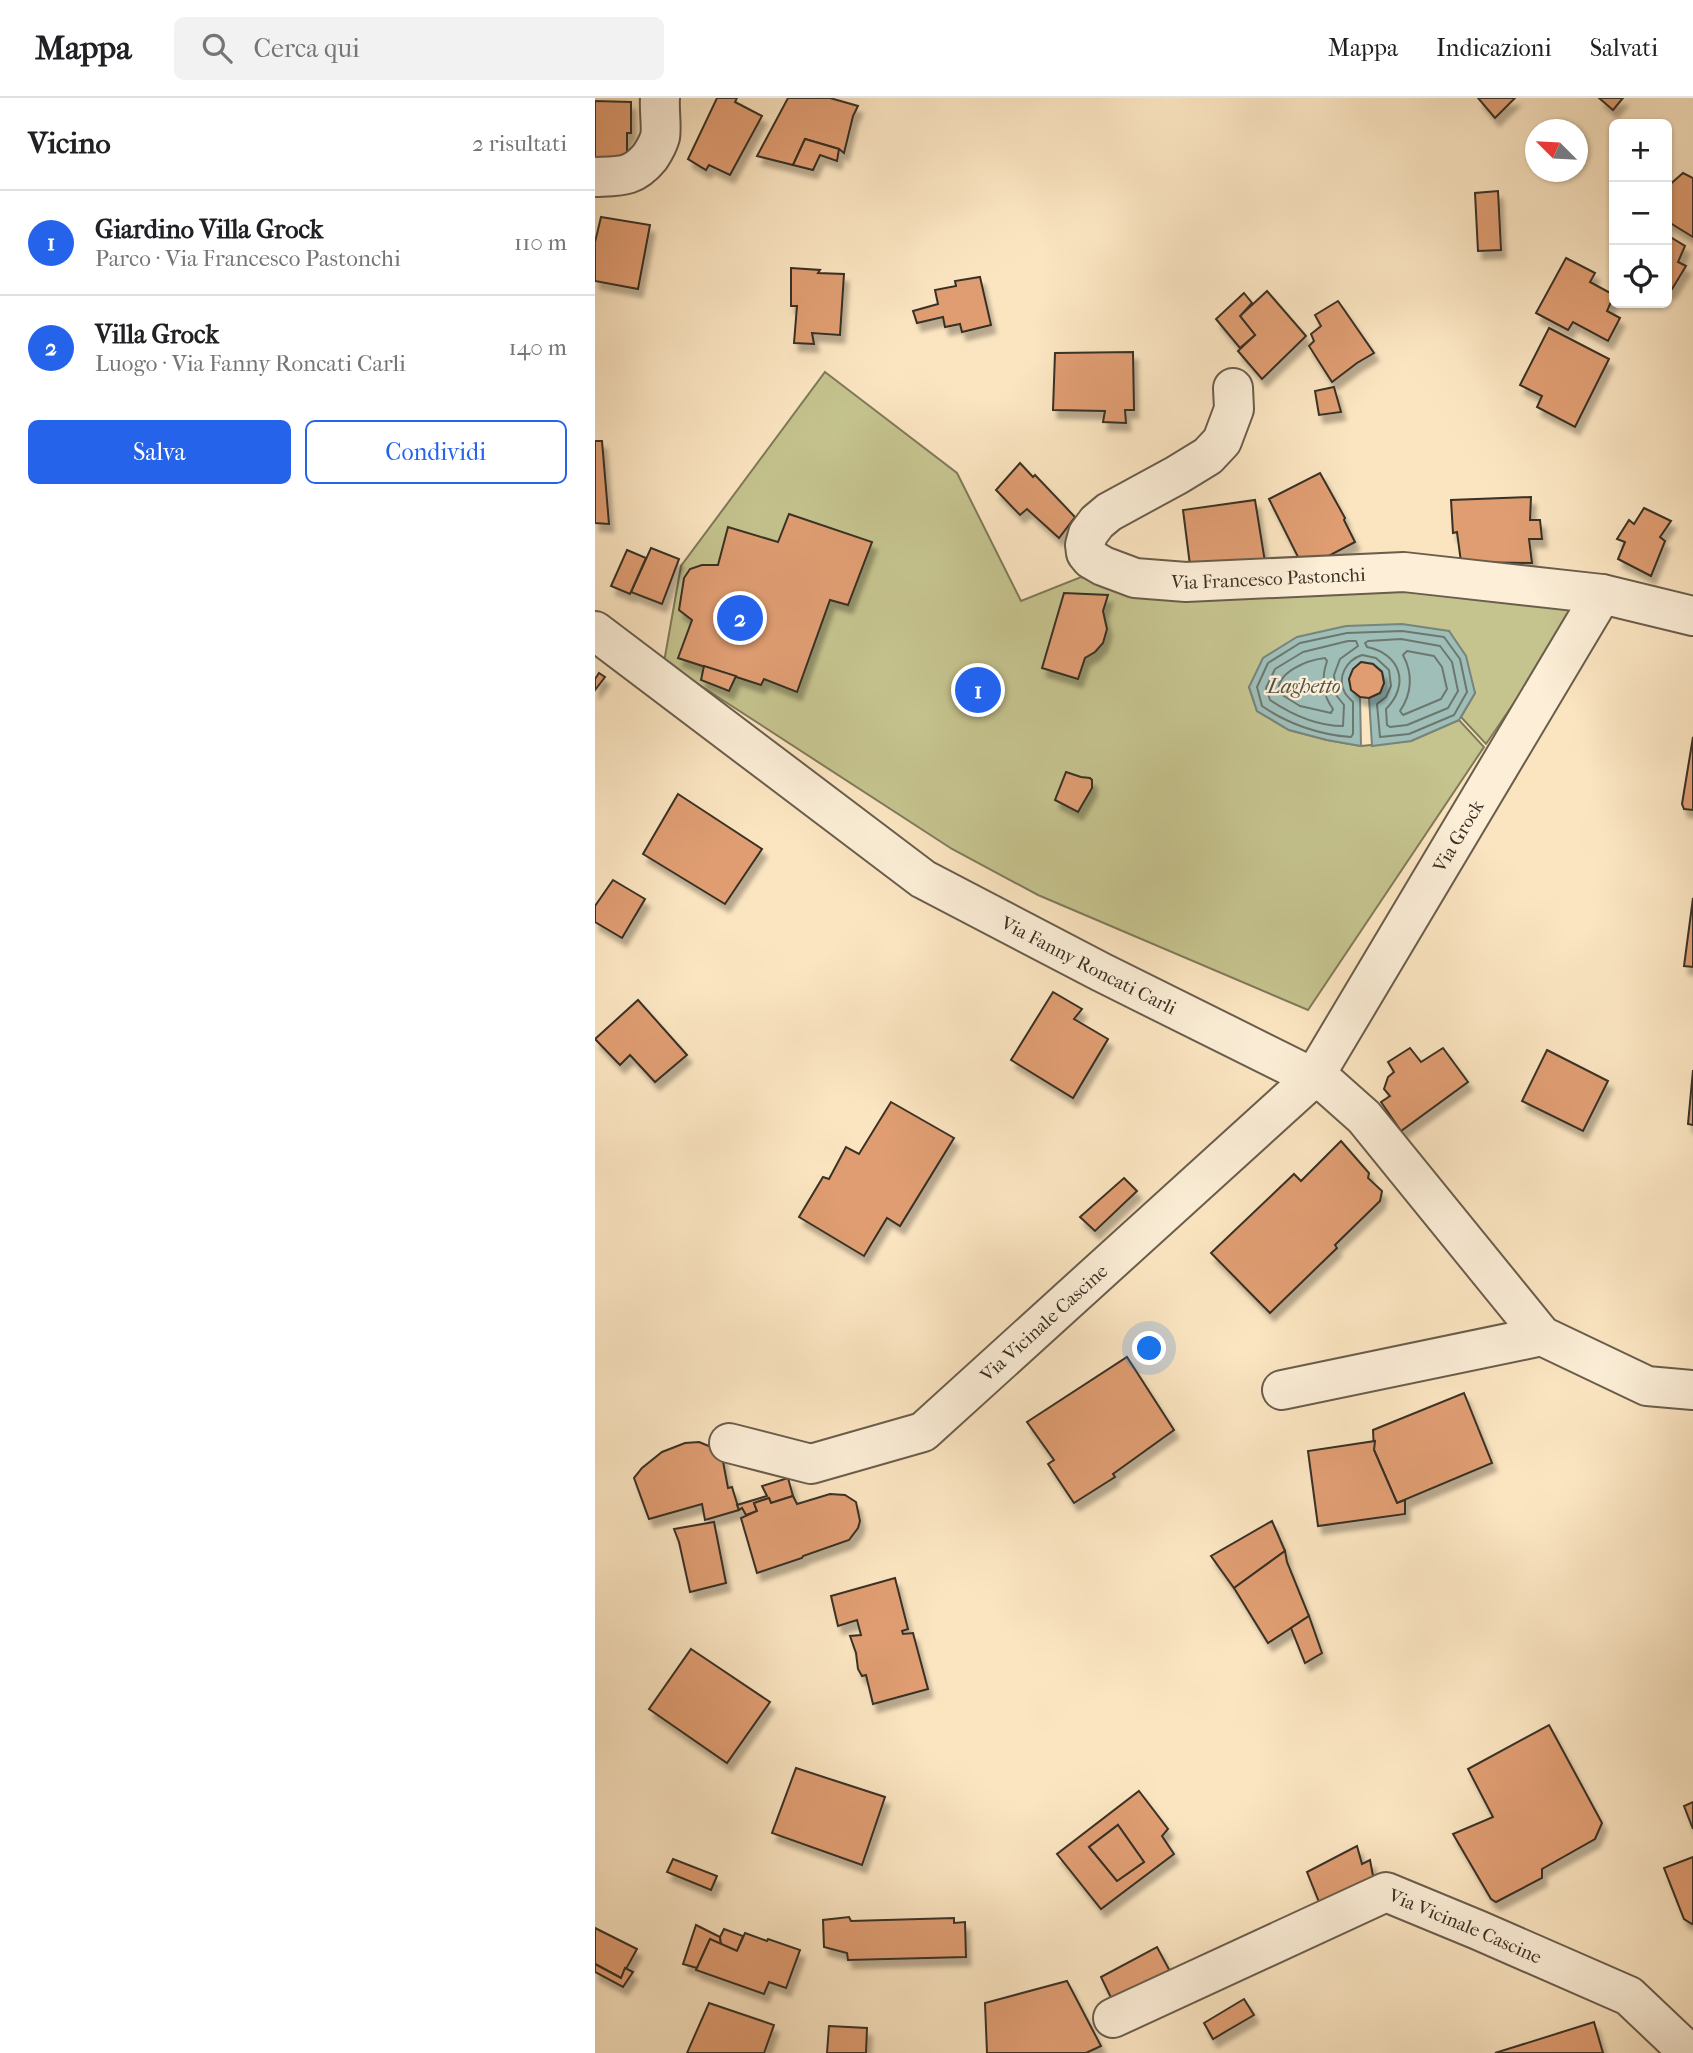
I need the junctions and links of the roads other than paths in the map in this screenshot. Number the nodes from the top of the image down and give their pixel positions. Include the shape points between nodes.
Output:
1 (660, 98) edge
2 (595, 177) edge
3 (1233, 388) dead end
4 (1602, 594) junction
5 (1693, 617) edge
6 (595, 631) edge
7 (1314, 1077) junction
8 (1542, 1336) junction
9 (1693, 1390) edge
10 (1282, 1391) dead end
11 (729, 1443) dead end
12 (1113, 2018) dead end
13 (1689, 2053) edge

1 - 2 street via 660,136 644,164 626,176
3 - 4 street, Via Francesco Pastonchi via 1234,409 1222,441 1208,456 1097,522 1085,545 1091,559 1135,578 1167,581 1404,572
4 - 5 street, Via Francesco Pastonchi
4 - 7 street, Via Grock
6 - 7 street, Via Fanny Roncati Carli via 923,879
7 - 8 street, Via Fanny Roncati Carli via 1364,1117
7 - 11 street, Via Vicinale Cascine via 923,1432 811,1464
8 - 9 street, Via Fanny Roncati Carli via 1647,1386
8 - 10 street
12 - 13 street, Via Vicinale Cascine via 1386,1892 1629,1996

